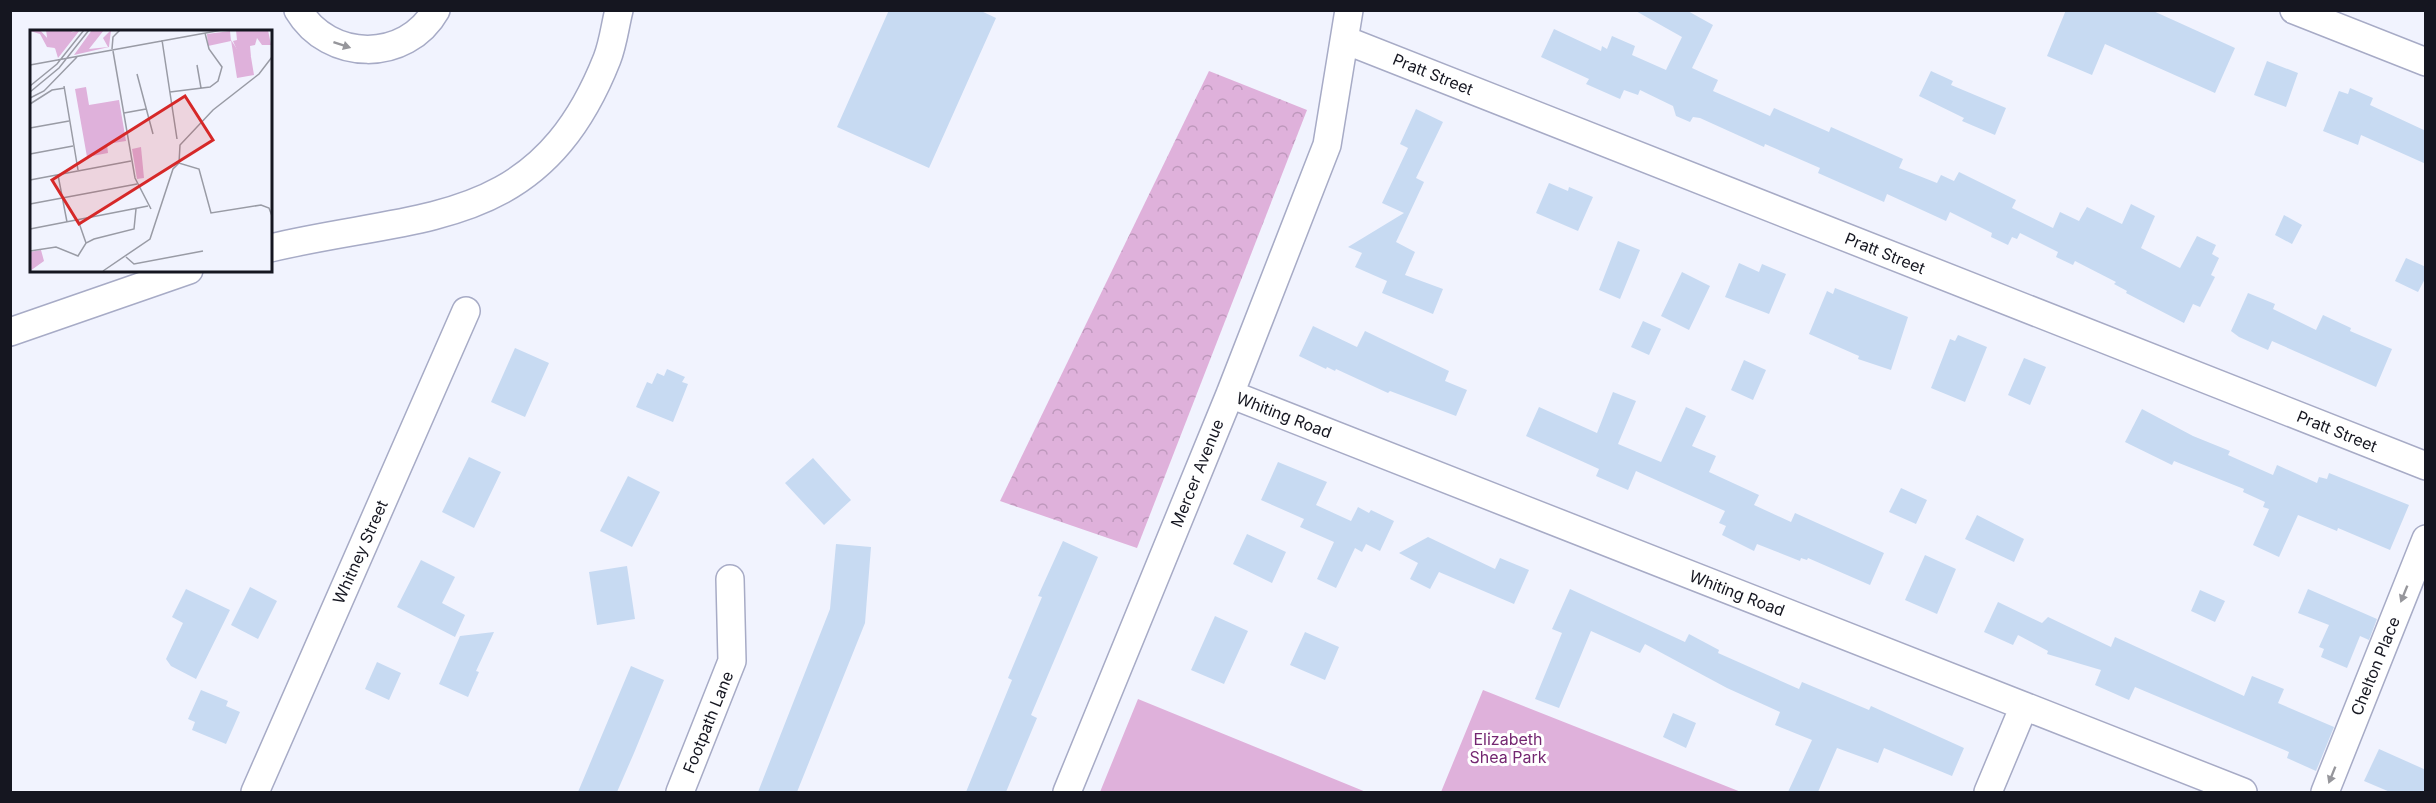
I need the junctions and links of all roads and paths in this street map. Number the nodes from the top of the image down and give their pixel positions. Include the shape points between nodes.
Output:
1 (298, 10) edge
2 (436, 10) edge
3 (619, 10) edge
4 (1349, 10) edge
5 (2294, 10) edge
6 (1345, 40) junction
7 (2423, 54) edge
8 (272, 248) edge
9 (183, 272) edge
10 (466, 311) dead end
11 (10, 332) edge
12 (1230, 393) junction
13 (2426, 466) edge
14 (2426, 539) edge
15 (730, 579) dead end
16 (2024, 706) junction
17 (255, 792) edge
18 (680, 792) edge
19 (1067, 792) edge
20 (1988, 792) edge
21 (2243, 792) edge
22 (2325, 792) edge

1 -> 2 street via 304,22 323,37 345,47 372,51 414,36
3 - 8 street via 608,58 587,101 546,158 519,181 466,208 393,226
4 - 6 street, Mercer Avenue
5 - 7 street
6 - 12 street, Mercer Avenue via 1327,145
6 - 13 street, Pratt Street
9 - 11 street
10 - 17 street, Whitney Street
12 - 16 street, Whiting Road
12 - 19 street, Mercer Avenue
14 -> 22 street, Chelton Place
15 - 18 street, Footpath Lane via 732,661
16 - 20 street
16 - 21 street, Whiting Road

